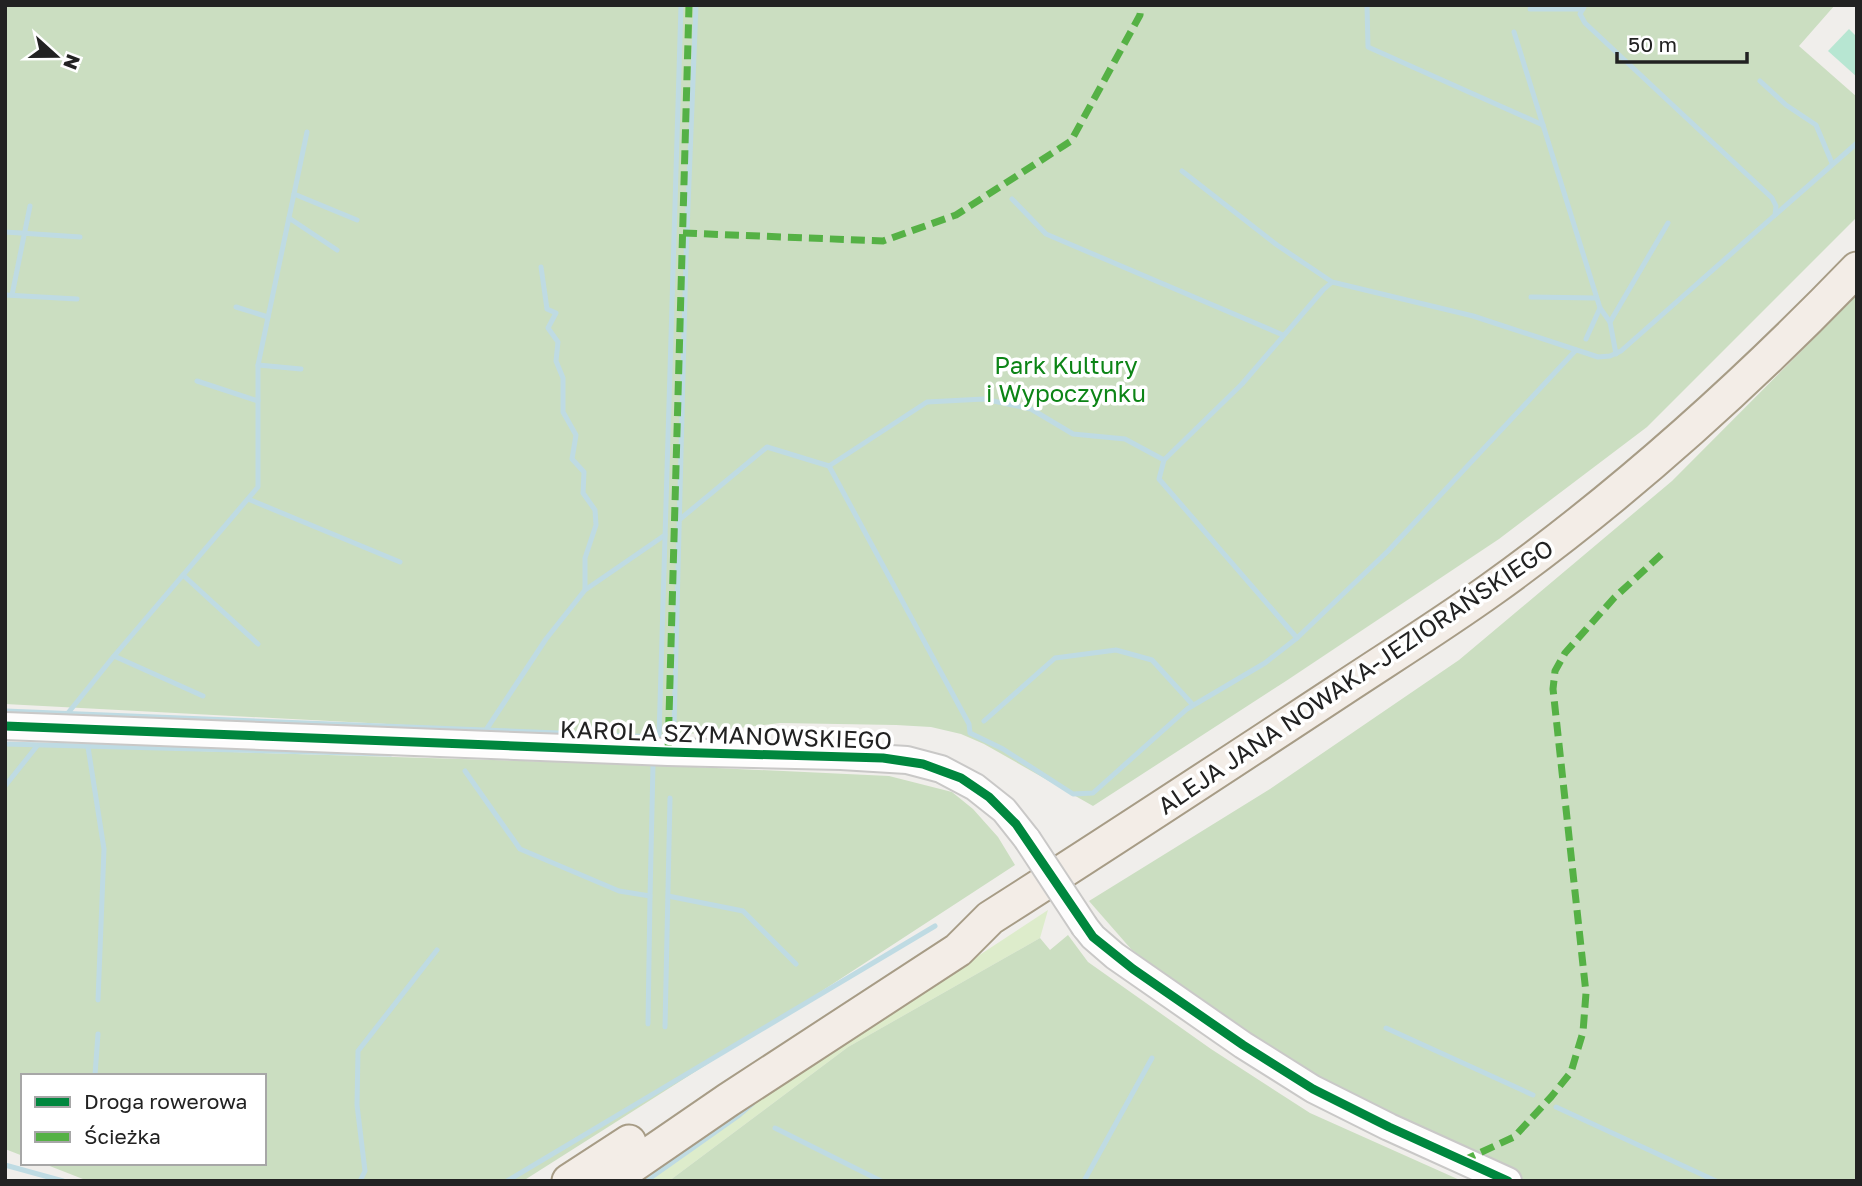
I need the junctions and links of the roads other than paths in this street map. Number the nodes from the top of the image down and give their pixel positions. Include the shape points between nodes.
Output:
1 (1857, 268) edge
2 (5, 726) edge
3 (990, 918) junction
4 (622, 1147) junction
5 (550, 1181) edge
6 (569, 1181) edge
7 (610, 1181) edge
8 (1508, 1181) edge

1 - 3 main road, ALEJA JANA NOWAKA-JEZIORAŃSKIEGO via 1710,412 1502,581
2 - 8 street, KAROLA SZYMANOWSKIEGO, bridge via 895,759 941,769 975,786 1004,810 1085,927 1133,969 1275,1066 1353,1110
3 - 4 main road, ALEJA JANA NOWAKA-JEZIORAŃSKIEGO via 950,933
3 - 7 main road, ALEJA JANA NOWAKA-JEZIORAŃSKIEGO via 958,950
4 - 5 main road
4 - 6 main road, ALEJA JANA NOWAKA-JEZIORAŃSKIEGO

